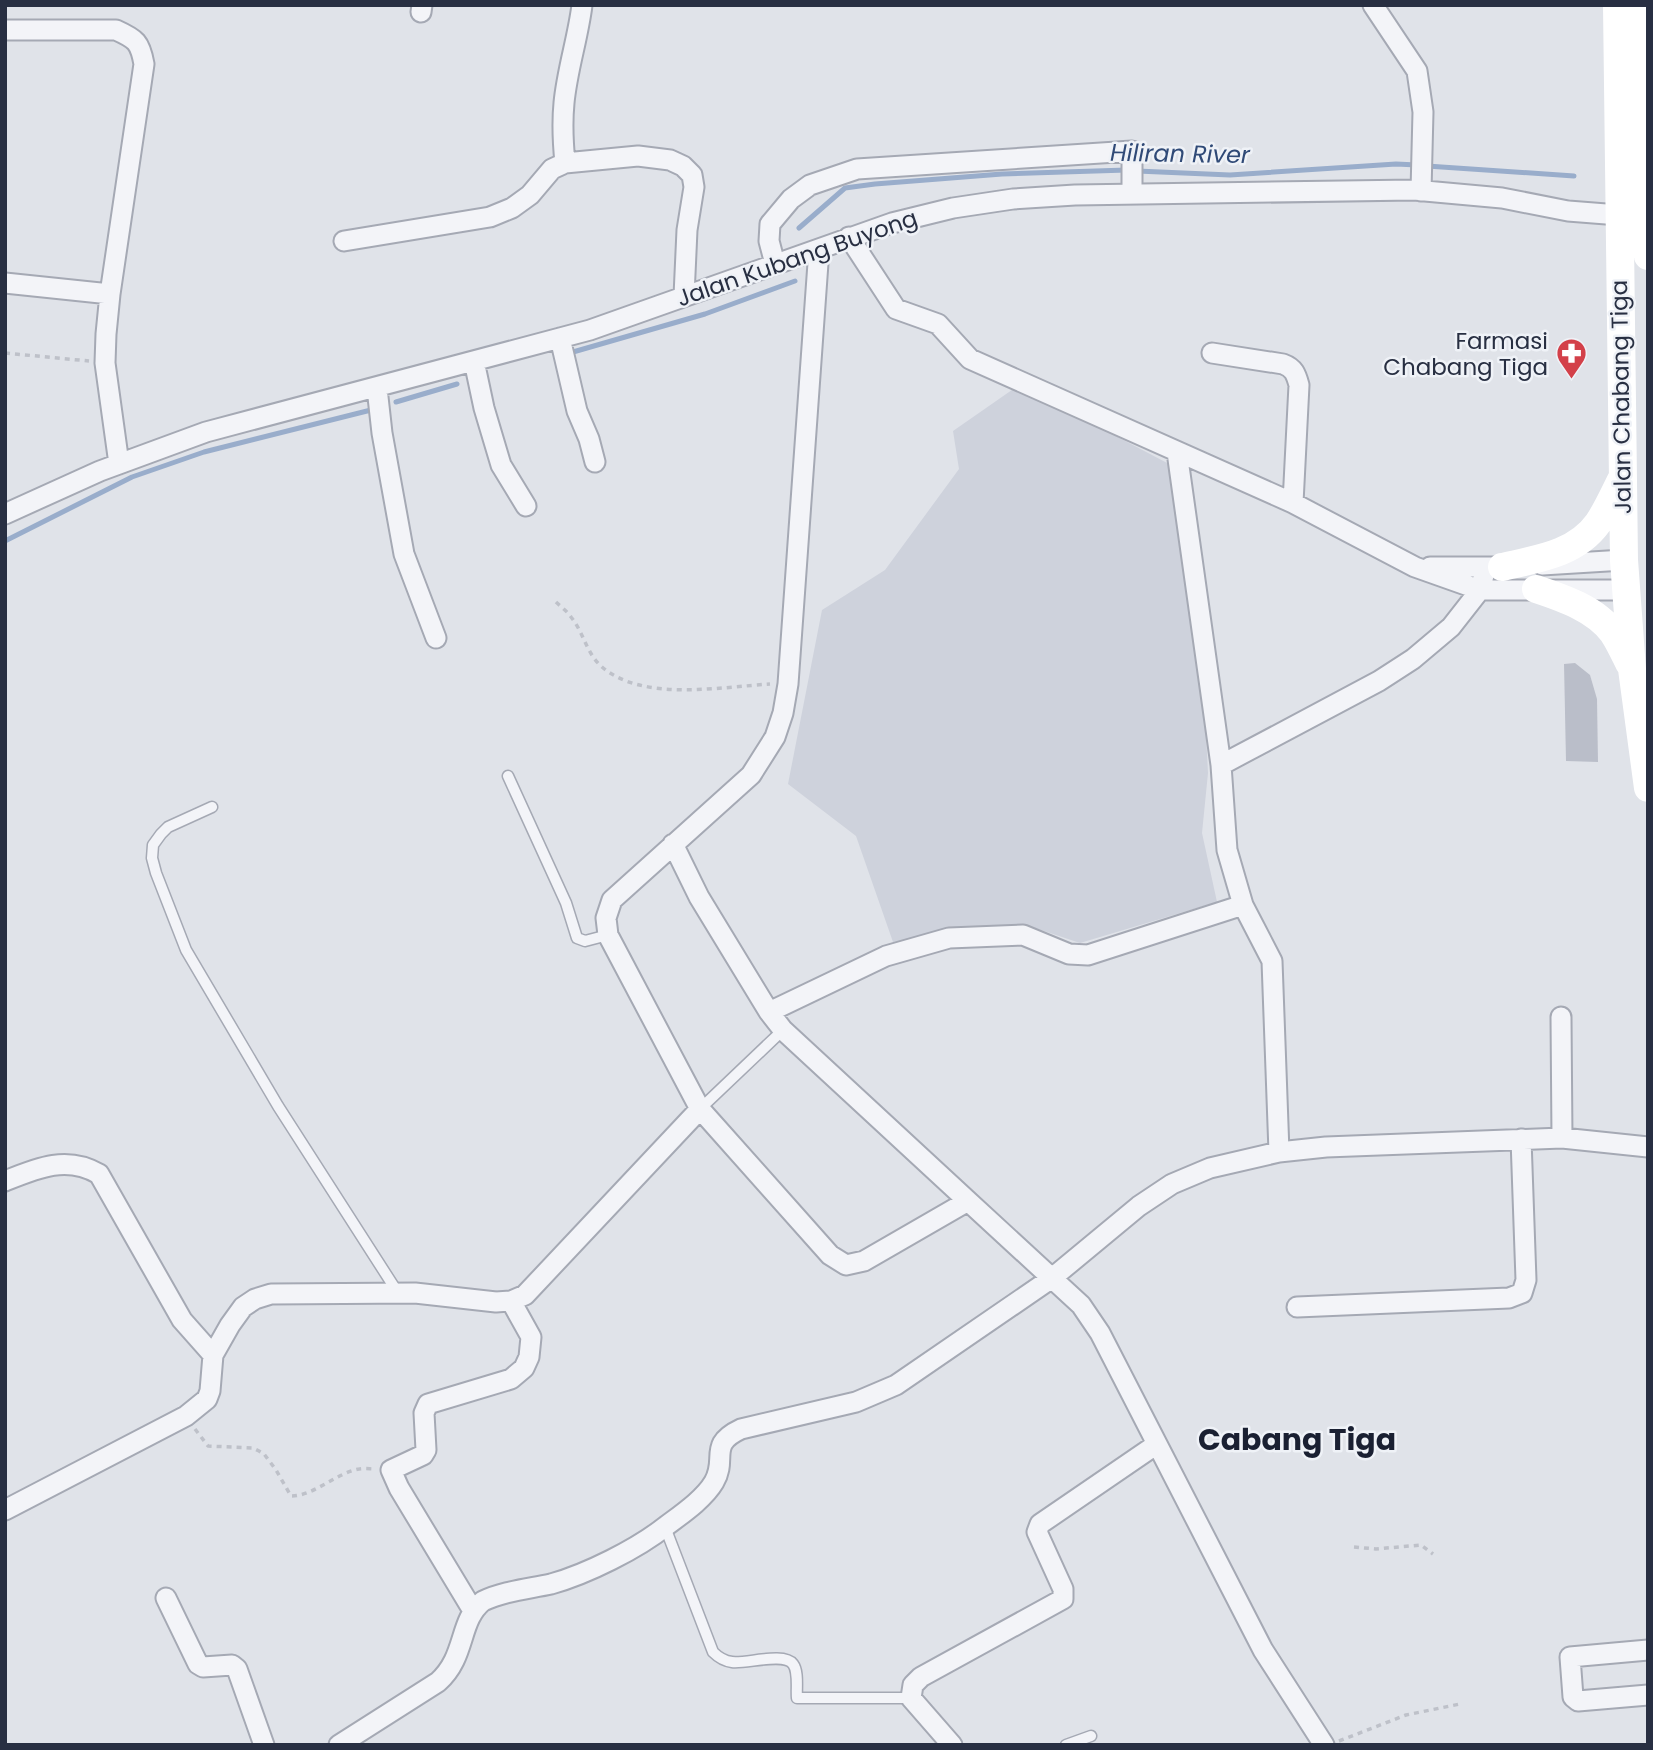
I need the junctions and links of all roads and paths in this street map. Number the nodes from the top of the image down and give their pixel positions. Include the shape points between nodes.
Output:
1 (582, 5) edge
2 (1373, 5) edge
3 (1616, 5) edge
4 (1646, 22) edge
5 (5, 30) edge
6 (1638, 134) edge
7 (565, 163) junction
8 (1421, 191) junction
9 (1132, 194) junction
10 (1636, 213) edge
11 (849, 237) junction
12 (344, 241) dead end
13 (819, 249) junction
14 (1648, 256) edge
15 (775, 264) junction
16 (5, 283) edge
17 (110, 294) junction
18 (684, 296) junction
19 (561, 338) junction
20 (5, 353) edge
21 (1212, 353) dead end
22 (474, 362) junction
23 (105, 363) junction
24 (377, 388) junction
25 (1177, 452) junction
26 (594, 462) dead end
27 (119, 464) junction
28 (1622, 477) junction
29 (1293, 503) junction
30 (526, 506) dead end
31 (5, 514) edge
32 (1636, 559) edge
33 (1415, 567) junction
34 (1494, 567) junction
35 (1536, 589) junction
36 (1637, 589) edge
37 (1480, 590) junction
38 (556, 602) dead end
39 (436, 638) dead end
40 (1632, 668) junction
41 (788, 684) junction
42 (1221, 765) junction
43 (508, 776) dead end
44 (1648, 788) edge
45 (212, 807) dead end
46 (673, 844) junction
47 (1243, 905) junction
48 (608, 935) junction
49 (769, 1012) junction
50 (1561, 1017) dead end
51 (783, 1030) junction
52 (699, 1110) junction
53 (1562, 1138) junction
54 (1521, 1139) junction
55 (1648, 1147) edge
56 (1279, 1152) junction
57 (5, 1181) edge
58 (968, 1201) junction
59 (1052, 1278) junction
60 (398, 1293) junction
61 (511, 1301) junction
62 (1297, 1307) dead end
63 (213, 1355) junction
64 (186, 1416) junction
65 (1157, 1444) junction
66 (391, 1470) junction
67 (5, 1510) edge
68 (665, 1527) junction
69 (1354, 1547) dead end
70 (1433, 1554) dead end
71 (166, 1598) dead end
72 (472, 1609) junction
73 (1648, 1650) edge
74 (1648, 1695) edge
75 (911, 1698) junction
76 (1460, 1704) dead end
77 (1091, 1737) dead end
78 (264, 1745) edge
79 (340, 1745) edge
80 (953, 1745) edge
81 (1066, 1745) edge
82 (1324, 1745) edge
83 (1331, 1745) edge

1 - 7 street via 564,102
2 - 8 street via 1417,71 1423,112
3 - 6 main road, Jalan Chabang Tiga
4 - 6 main road, Jalan Chabang Tiga
5 - 17 street via 116,30 141,47 144,64
6 - 10 main road, Jalan Chabang Tiga
7 - 12 street via 552,169 512,208 490,217
7 - 18 street via 638,156 670,160 692,175
8 - 9 street, Jalan Kubang Buyong
8 - 10 street, Jalan Kubang Buyong via 1502,198 1568,211
9 - 11 street, Jalan Kubang Buyong via 1026,198 953,208
9 - 15 street via 1132,151 857,169 810,185 769,224
10 - 14 main road, Jalan Chabang Tiga
10 - 28 main road, Jalan Chabang Tiga
11 - 13 street, Jalan Kubang Buyong
11 - 25 street via 896,309 938,324 971,359
13 - 15 street, Jalan Kubang Buyong
13 - 41 street
15 - 18 street, Jalan Kubang Buyong
16 - 17 street
17 - 23 street
18 - 19 street, Jalan Kubang Buyong
19 - 22 street, Jalan Kubang Buyong
19 - 26 street
20 - 23 path
21 - 29 street via 1283,364 1297,375
22 - 24 street, Jalan Kubang Buyong
22 - 30 street via 501,465
23 - 27 street
24 - 27 street, Jalan Kubang Buyong via 206,432
24 - 39 street via 404,554
25 - 29 street
25 - 42 street
27 - 31 street, Jalan Kubang Buyong
28 - 32 main road, Jalan Chabang Tiga
28 - 34 main road via 1587,537 1567,550
29 - 33 street
32 - 34 street
32 - 36 main road, Jalan Chabang Tiga
33 - 34 street
33 - 37 street
34 - 37 street
35 - 36 street
35 - 37 street
35 - 40 main road via 1593,615 1612,631
36 - 40 main road, Jalan Chabang Tiga
37 - 42 street via 1451,627 1413,659
38 - 41 path via 572,618 602,667 640,686
40 - 44 main road, Jalan Chabang Tiga
41 - 46 street via 783,713 764,758
42 - 47 street via 1227,850
43 - 48 lane via 566,903 577,939
45 - 60 lane via 161,834 153,845 156,873 186,950
46 - 48 street via 612,900 606,918
46 - 49 street via 699,897
47 - 49 street via 1088,955 1069,954 1023,936 949,938 886,956
47 - 56 street via 1272,961
48 - 52 street
49 - 51 street
50 - 53 street
51 - 52 lane
51 - 58 street
52 - 58 street via 831,1255 846,1265 864,1261
52 - 61 street via 524,1295
53 - 54 street
53 - 55 street
54 - 56 street
54 - 62 street via 1526,1280 1522,1293 1509,1298
56 - 59 street via 1210,1168 1172,1184
57 - 63 street via 40,1166 68,1163 99,1174 181,1320
58 - 59 street
59 - 65 street via 1082,1305 1100,1333
59 - 68 street via 876,1395 728,1435 720,1445 714,1482
60 - 61 street
60 - 63 street via 271,1294 255,1299 243,1307
61 - 66 street via 531,1337 524,1368 511,1379 428,1404 424,1413 426,1450
63 - 64 street via 211,1391
64 - 66 path via 208,1446 253,1448 264,1454 291,1496 359,1469
64 - 67 street
65 - 75 street via 1040,1524 1037,1532 1063,1589 1063,1599 921,1677 913,1685
65 - 82 street via 1263,1650
66 - 72 street
68 - 72 street via 576,1577 492,1597
68 - 75 lane via 712,1651 721,1658 732,1662 785,1658 796,1672 797,1698
69 - 70 path via 1421,1545
71 - 78 street via 198,1664 237,1669
72 - 79 street via 449,1672
73 - 74 street via 1570,1657 1573,1697 1578,1701
75 - 80 street
76 - 83 path via 1406,1715
77 - 81 lane

